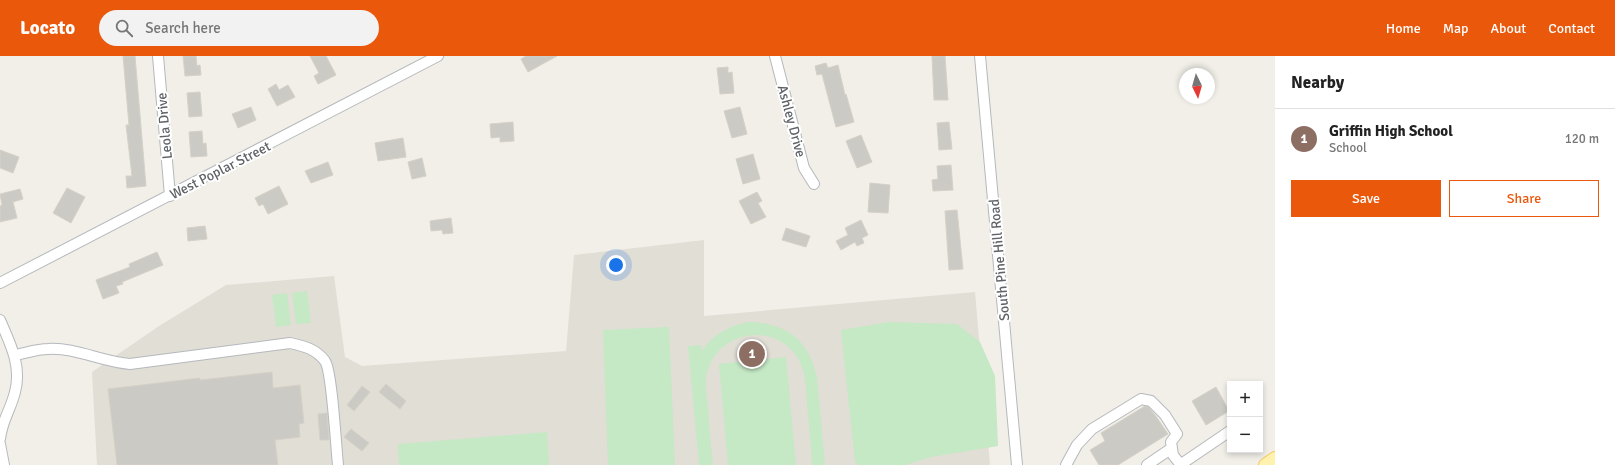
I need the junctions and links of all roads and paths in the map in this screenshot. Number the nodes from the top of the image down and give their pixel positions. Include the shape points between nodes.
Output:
1 (158, 56) edge
2 (438, 56) edge
3 (774, 56) edge
4 (980, 56) edge
5 (814, 184) dead end
6 (170, 196) junction
7 (0, 283) edge
8 (0, 320) edge
9 (15, 355) junction
10 (1227, 433) edge
11 (0, 439) edge
12 (0, 444) edge
13 (1172, 448) junction
14 (1275, 458) edge
15 (1069, 463) edge
16 (4, 465) edge
17 (338, 465) edge
18 (1017, 465) edge
19 (1147, 465) edge
20 (1181, 465) edge
21 (1265, 465) edge

1 - 6 street, Leola Drive
2 - 6 street, West Poplar Street
3 - 5 street, Ashley Drive via 804,168
4 - 18 street, South Pine Hill Road
6 - 7 street, West Poplar Street
8 - 9 street
9 - 11 street via 15,392 1,427
9 - 17 street via 49,348 69,350 114,363 130,364 290,343 306,346 326,363 330,378
10 - 20 street
12 - 16 street
13 - 15 street via 1171,442 1178,434 1151,401 1141,399 1092,429 1078,445
13 - 19 street
13 - 20 street via 1173,455
14 - 21 main road

